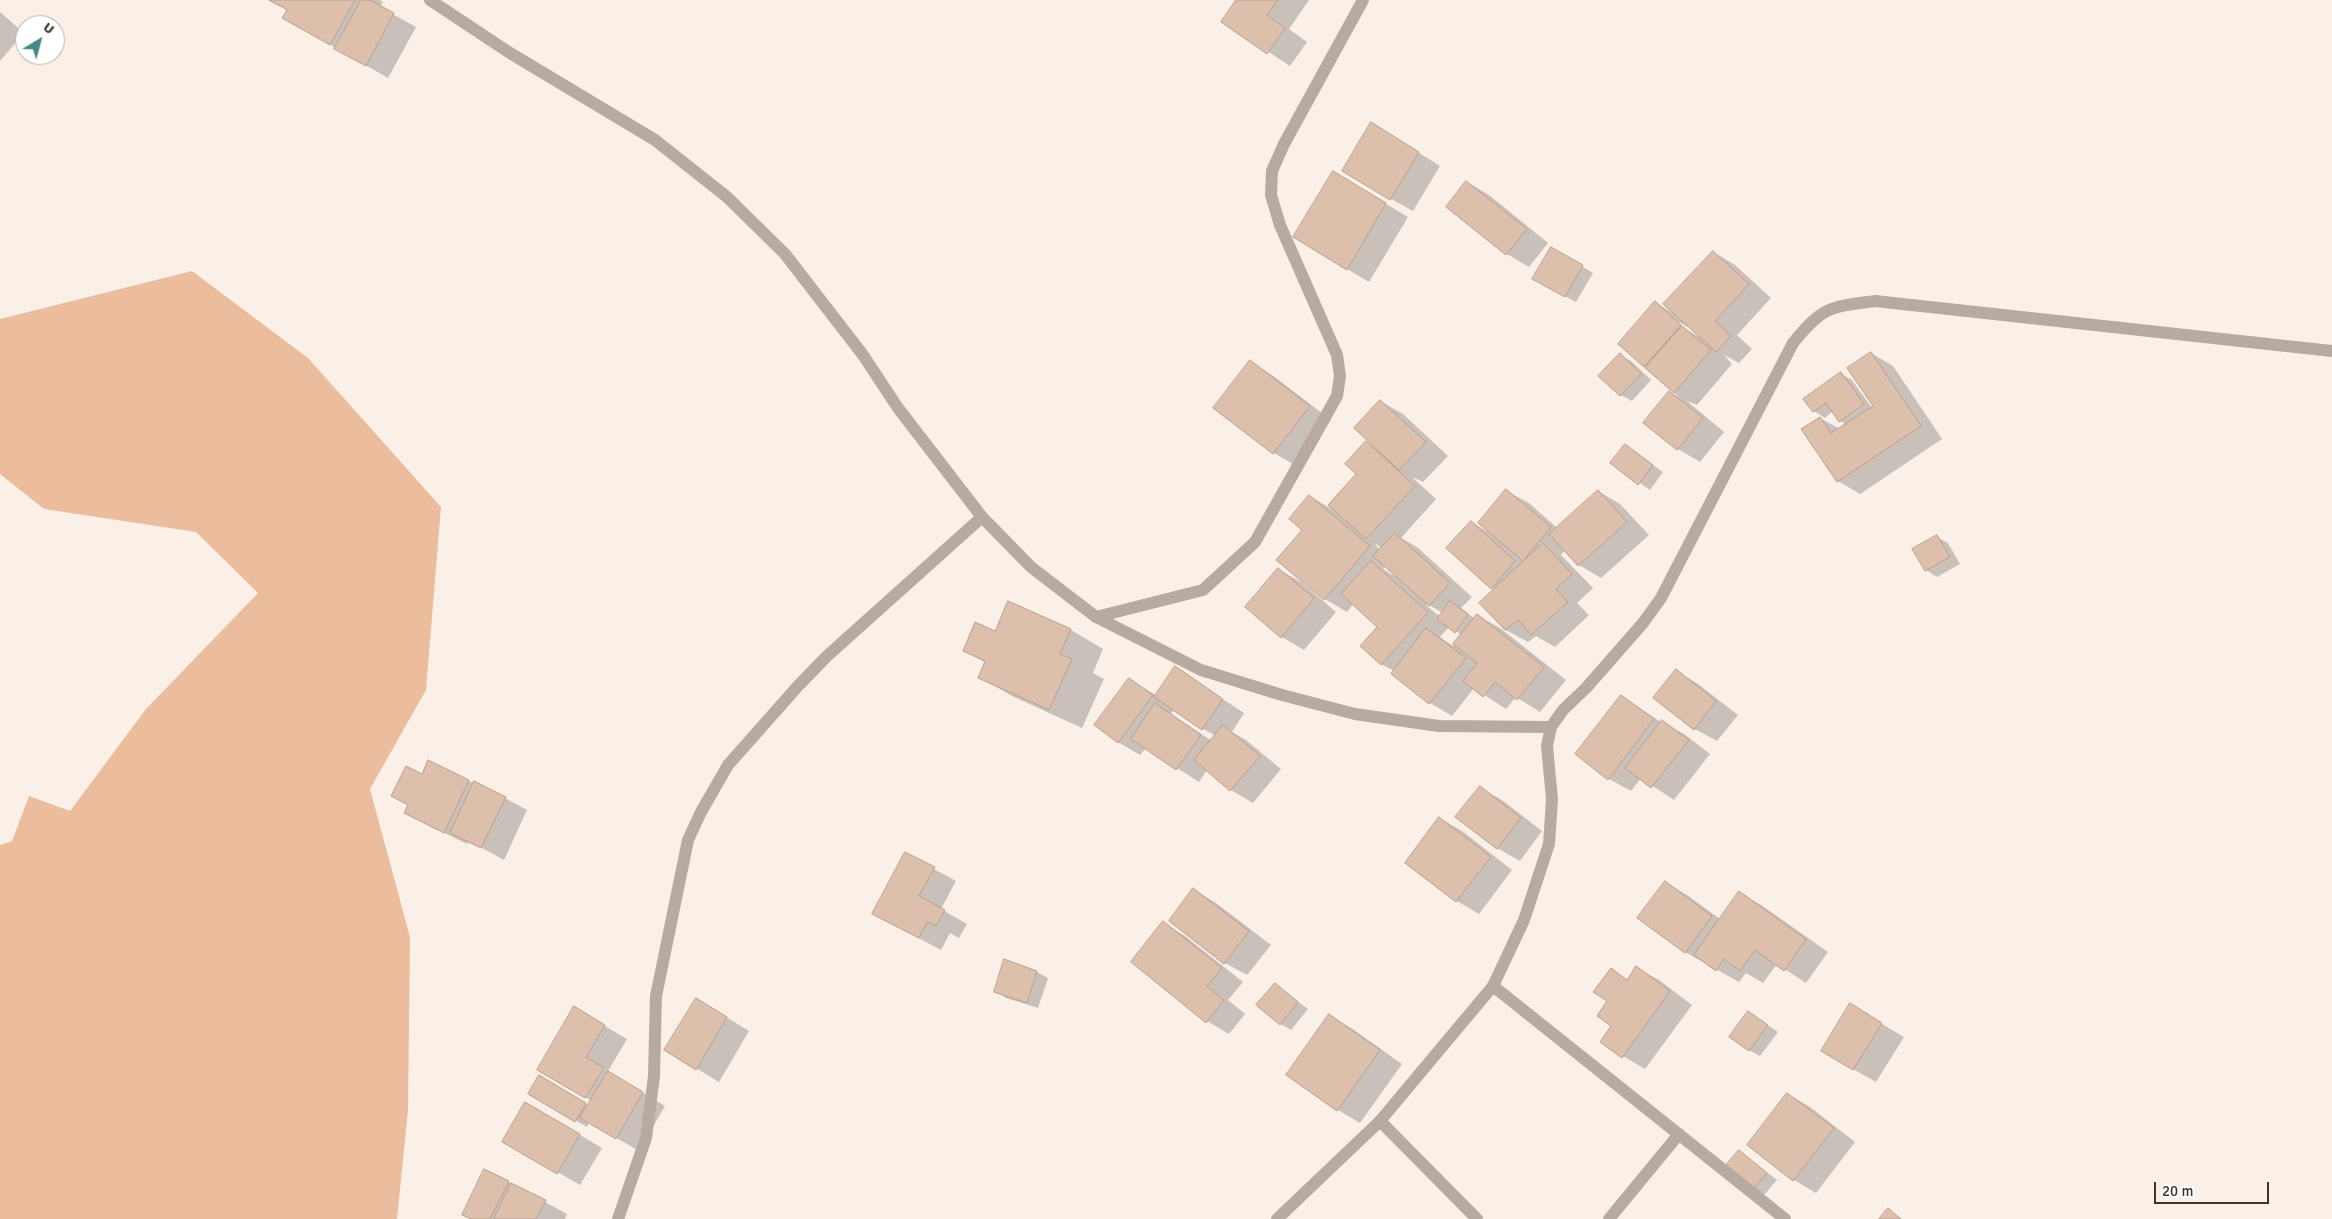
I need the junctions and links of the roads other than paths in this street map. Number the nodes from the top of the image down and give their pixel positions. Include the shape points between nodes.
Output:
1 (430, 0) edge
2 (1363, 0) edge
3 (2332, 351) edge
4 (982, 517) junction
5 (1096, 617) junction
6 (1552, 727) junction
7 (1493, 986) junction
8 (1380, 1121) junction
9 (1680, 1134) junction
10 (618, 1219) edge
11 (1277, 1219) edge
12 (1477, 1219) edge
13 (1609, 1219) edge
14 (1785, 1219) edge

1 - 4 street via 510,53 655,140 727,197 785,254
2 - 5 street via 1272,170 1271,195 1280,225 1337,355 1340,376 1336,396 1255,542 1203,590
3 - 6 street via 1875,301 1835,306 1812,320 1794,343 1661,598 1643,623 1563,710
4 - 5 street via 1031,567
4 - 10 street via 798,686 728,764 700,812 688,840 656,996 654,1076 646,1138
5 - 6 street via 1200,670 1355,714 1439,726
6 - 7 street via 1547,746 1552,799 1549,844 1524,920
7 - 8 street
7 - 9 street
8 - 11 street
8 - 12 street
9 - 13 street
9 - 14 street

